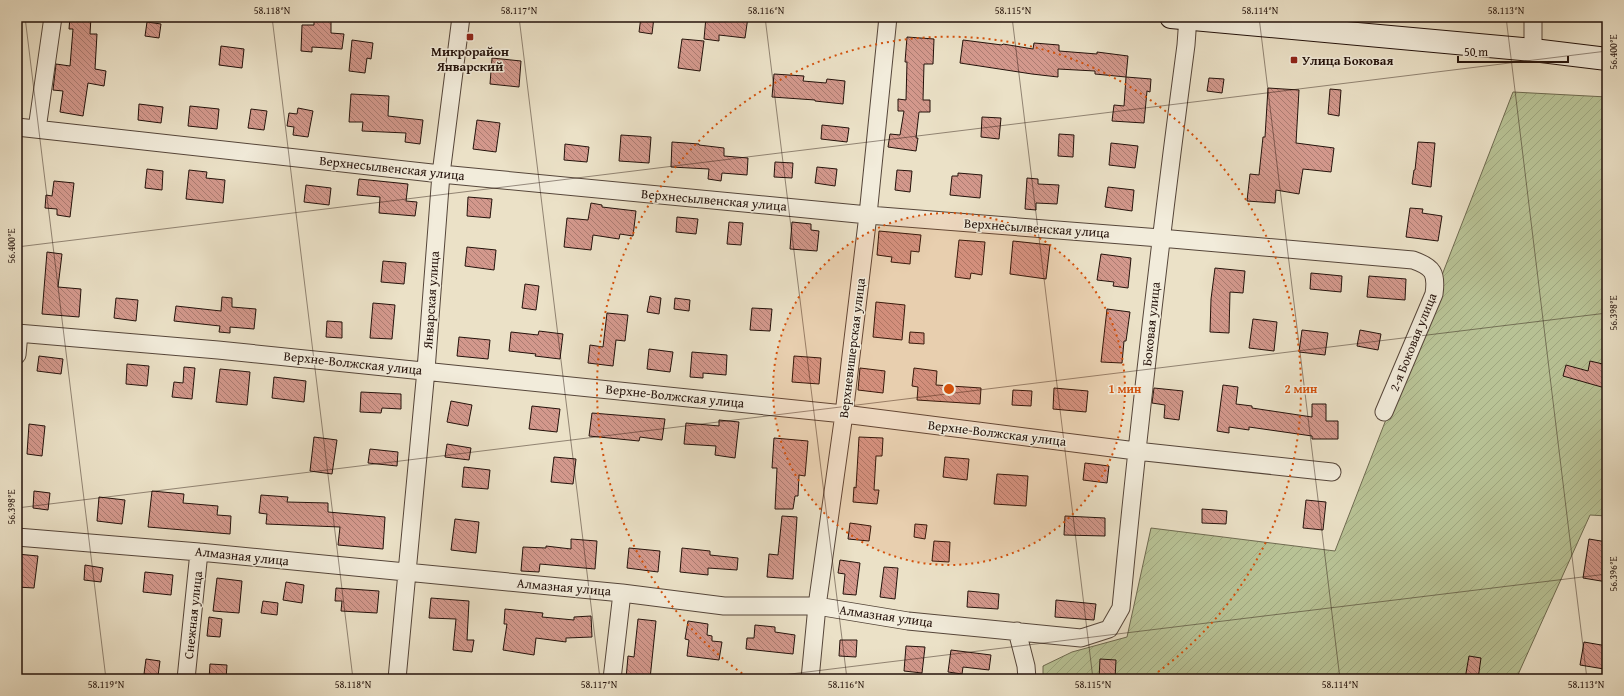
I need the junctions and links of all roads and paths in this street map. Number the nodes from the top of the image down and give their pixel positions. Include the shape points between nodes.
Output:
1 (53, 17) edge
2 (461, 17) edge
3 (888, 17) edge
4 (1533, 17) edge
5 (1182, 18) edge
6 (1532, 50) junction
7 (1607, 59) edge
8 (17, 127) edge
9 (37, 129) junction
10 (441, 174) junction
11 (868, 215) junction
12 (1160, 238) junction
13 (1413, 260) joint
14 (18, 333) edge
15 (17, 355) edge
16 (426, 370) junction
17 (1384, 412) dead end
18 (844, 414) junction
19 (1136, 451) junction
20 (1332, 472) dead end
21 (17, 537) edge
22 (199, 552) junction
23 (407, 572) junction
24 (622, 592) junction
25 (817, 606) junction
26 (1109, 629) joint
27 (1017, 631) junction
28 (186, 679) edge
29 (396, 679) edge
30 (612, 679) edge
31 (810, 679) edge
32 (1027, 679) edge

1 - 9 street
2 - 10 street, Январская улица
3 - 11 street, Верхневишерская улица
4 - 6 street
5 - 6 main road
5 - 12 street, Боковая улица
6 - 7 main road
8 - 9 street, Верхнесылвенская улица
9 - 10 street, Верхнесылвенская улица
10 - 11 street, Верхнесылвенская улица
10 - 16 street, Январская улица
11 - 12 street, Верхнесылвенская улица
11 - 18 street, Верхневишерская улица
12 - 13 street, Верхнесылвенская улица
12 - 19 street, Боковая улица
13 - 17 street, 2-я Боковая улица via 1427,265 1433,272 1436,282 1434,294
14 - 15 street
14 - 16 street, Верхне-Волжская улица
16 - 18 street, Верхне-Волжская улица
16 - 23 street, Январская улица
18 - 19 street, Верхне-Волжская улица
18 - 25 street, Верхневишерская улица
19 - 20 street, Верхне-Волжская улица
19 - 26 street, Боковая улица via 1121,608
21 - 22 street, Алмазная улица
22 - 23 street, Алмазная улица
22 - 28 street, Снежная улица
23 - 24 street, Алмазная улица
23 - 29 street, Январская улица
24 - 25 street, Алмазная улица via 724,606
24 - 30 street
25 - 27 street, Алмазная улица via 908,621
25 - 31 street, Верхневишерская улица
26 - 27 street, Алмазная улица via 1081,638
27 - 32 street

